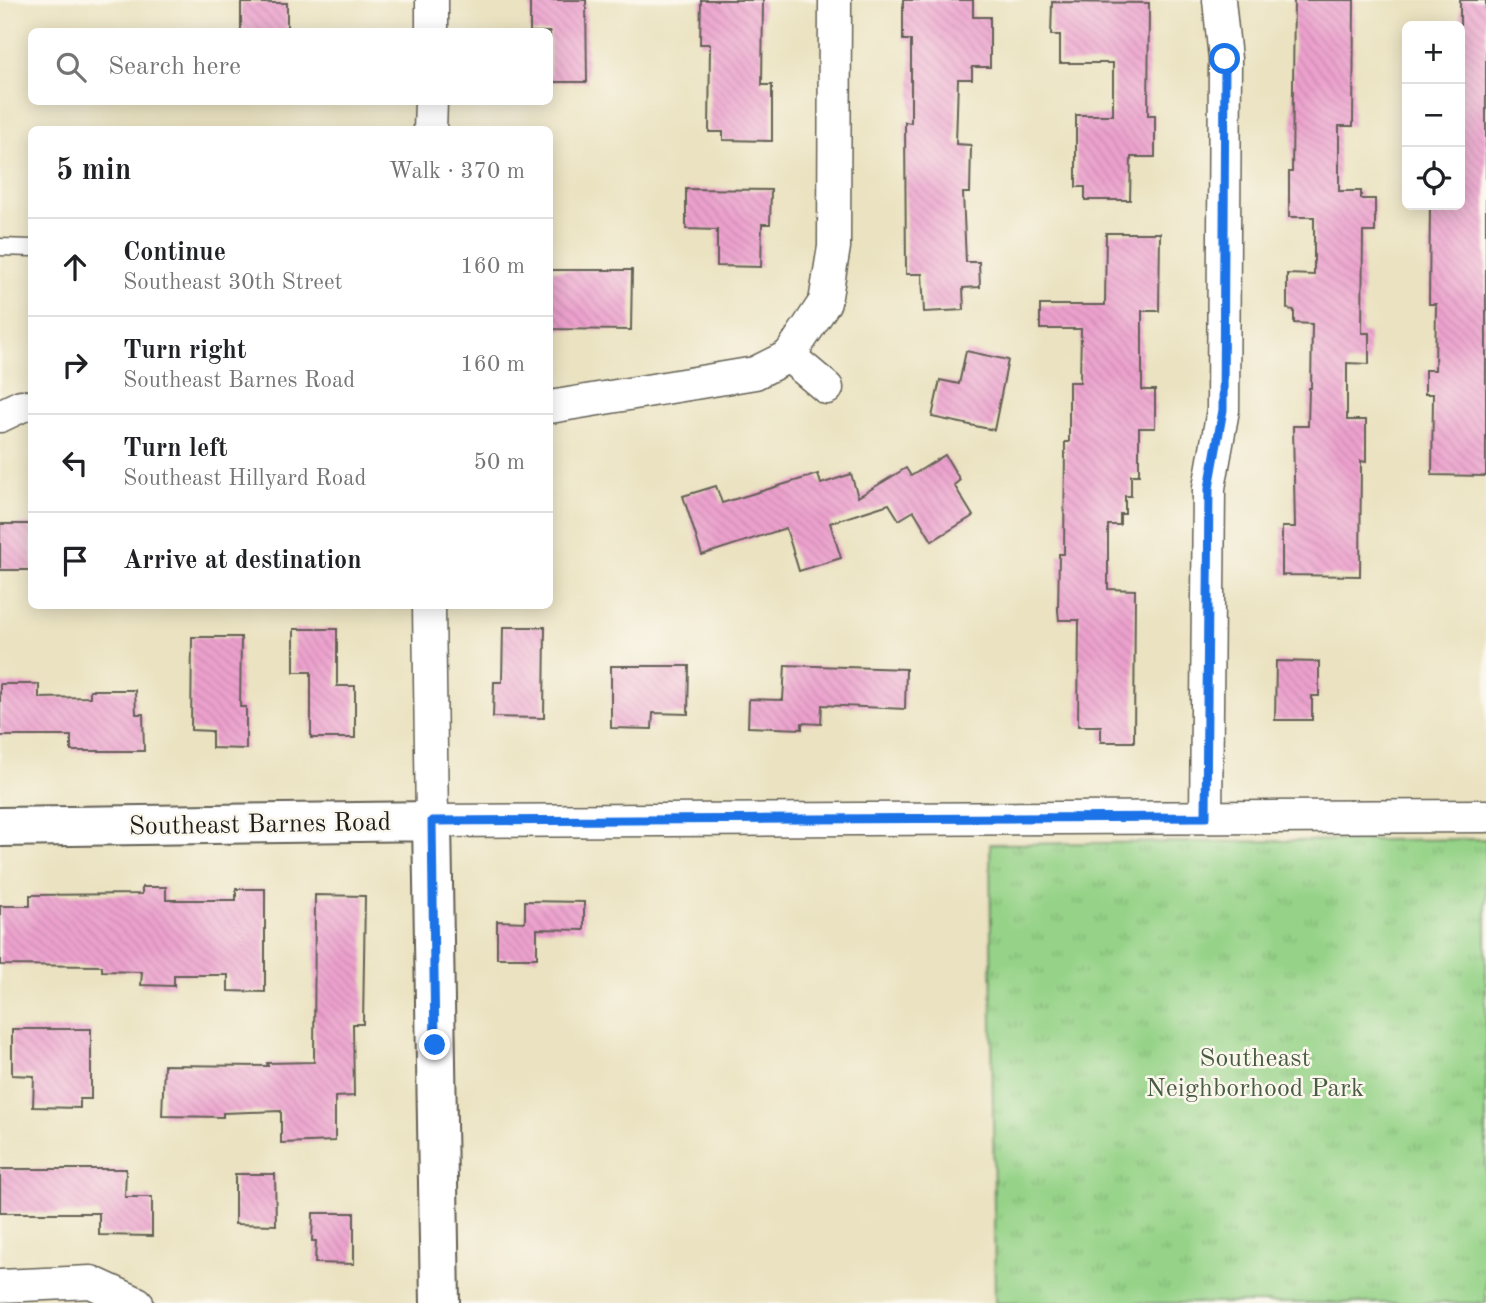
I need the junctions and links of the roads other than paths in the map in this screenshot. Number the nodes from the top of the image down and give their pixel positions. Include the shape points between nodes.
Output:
1 (432, 0) edge
2 (835, 0) edge
3 (1219, 0) edge
4 (432, 28) edge
5 (431, 105) edge
6 (430, 126) edge
7 (0, 247) edge
8 (28, 248) edge
9 (789, 356) junction
10 (827, 388) dead end
11 (553, 407) edge
12 (429, 609) edge
13 (1486, 816) edge
14 (1206, 817) junction
15 (432, 821) junction
16 (0, 827) edge
17 (0, 1286) edge
18 (137, 1303) edge
19 (440, 1303) edge

1 - 4 street
2 - 9 street via 834,247 825,302
3 - 14 street via 1225,59 1223,410 1209,488
5 - 6 street
7 - 8 lane
9 - 10 street
9 - 11 street via 755,373
12 - 15 street
13 - 14 street, Southeast Barnes Road
14 - 15 street, Southeast Barnes Road
15 - 16 street, Southeast Barnes Road
15 - 19 street
17 - 18 street via 90,1282

